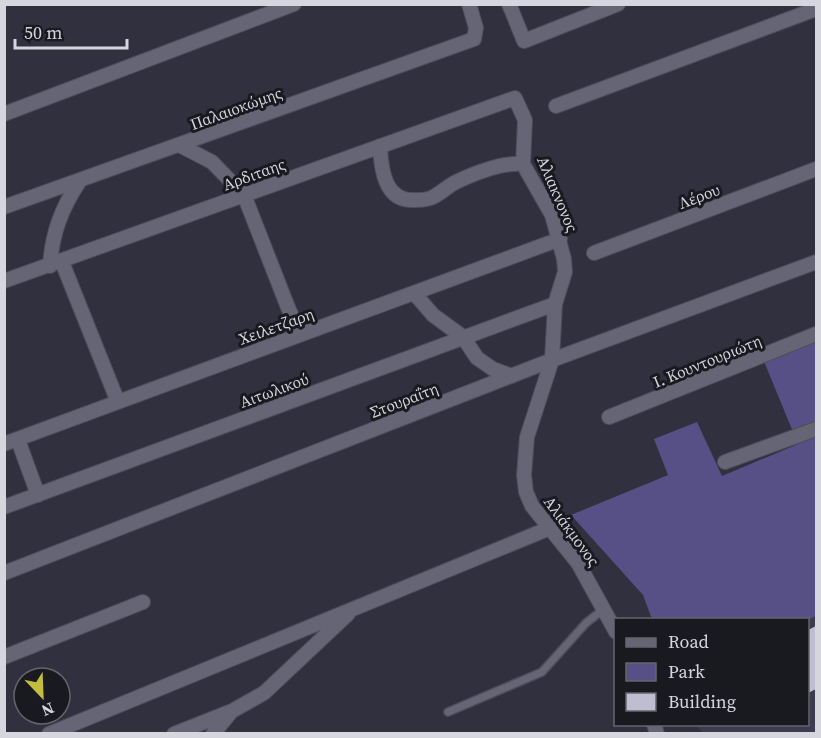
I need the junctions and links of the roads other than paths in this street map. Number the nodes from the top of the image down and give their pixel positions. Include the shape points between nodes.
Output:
1 (294, 4) edge
2 (470, 4) edge
3 (509, 4) edge
4 (618, 4) edge
5 (816, 9) edge
6 (515, 98) joint
7 (556, 106) dead end
8 (4, 114) edge
9 (181, 146) junction
10 (380, 146) junction
11 (523, 164) junction
12 (816, 169) edge
13 (79, 182) junction
14 (244, 195) junction
15 (4, 207) edge
16 (560, 239) junction
17 (594, 253) dead end
18 (816, 262) edge
19 (56, 264) junction
20 (4, 281) edge
21 (414, 293) junction
22 (555, 304) junction
23 (301, 334) junction
24 (816, 334) edge
25 (463, 337) junction
26 (552, 360) junction
27 (512, 376) junction
28 (118, 402) junction
29 (609, 417) dead end
30 (816, 429) edge
31 (11, 442) edge
32 (725, 462) dead end
33 (38, 495) junction
34 (4, 507) edge
35 (550, 528) junction
36 (4, 573) edge
37 (143, 602) dead end
38 (354, 608) junction
39 (604, 609) junction
40 (614, 630) edge
41 (4, 657) edge
42 (232, 711) junction
43 (448, 712) dead end
44 (50, 734) edge
45 (174, 734) edge
46 (213, 734) edge

1 - 8 street
2 - 9 street, Παλαιοκώμης via 476,35 469,40
3 - 4 street via 524,41
5 - 7 street
6 - 10 street, Αρδιταης
6 - 11 street, Αλιακνονος via 525,120
9 - 13 street, Παλαιοκώμης
9 - 14 street via 212,162
10 - 11 street via 387,184 395,196 407,200 432,198 458,181 504,165
10 - 14 street, Αρδιταης
11 - 16 street, Αλιακνονος via 552,215
12 - 17 street, Λέρου
13 - 15 street, Παλαιοκώμης
13 - 19 street via 56,225 51,243
14 - 19 street, Αρδιταης
14 - 23 street
16 - 21 street, Χειλετζαρη
16 - 22 street, Αλιακνονος via 565,272
18 - 26 street, Στουραΐτη
19 - 20 street, Αρδιταης
19 - 28 street
21 - 23 street, Χειλετζαρη
21 - 25 street via 433,315
22 - 25 street, Αιτωλικού
22 - 26 street, Αλιάκμονος
23 - 28 street, Χειλετζαρη
24 - 29 street, Ι. Κουντουριώτη
25 - 27 street via 477,358
25 - 33 street, Αιτωλικού
26 - 27 street, Στουραΐτη
26 - 35 street, Αλιάκμονος via 527,437 524,475 532,506
27 - 36 street, Στουραΐτη
28 - 31 street, Χειλετζαρη
30 - 32 street
31 - 33 street
33 - 34 street, Αιτωλικού
35 - 38 street
35 - 39 street, Αλιάκμονος via 578,563
37 - 41 street
38 - 42 street via 264,693
38 - 44 street
39 - 40 street, Αλιάκμονος
39 - 43 lane via 585,623 542,672
42 - 45 street
42 - 46 street

